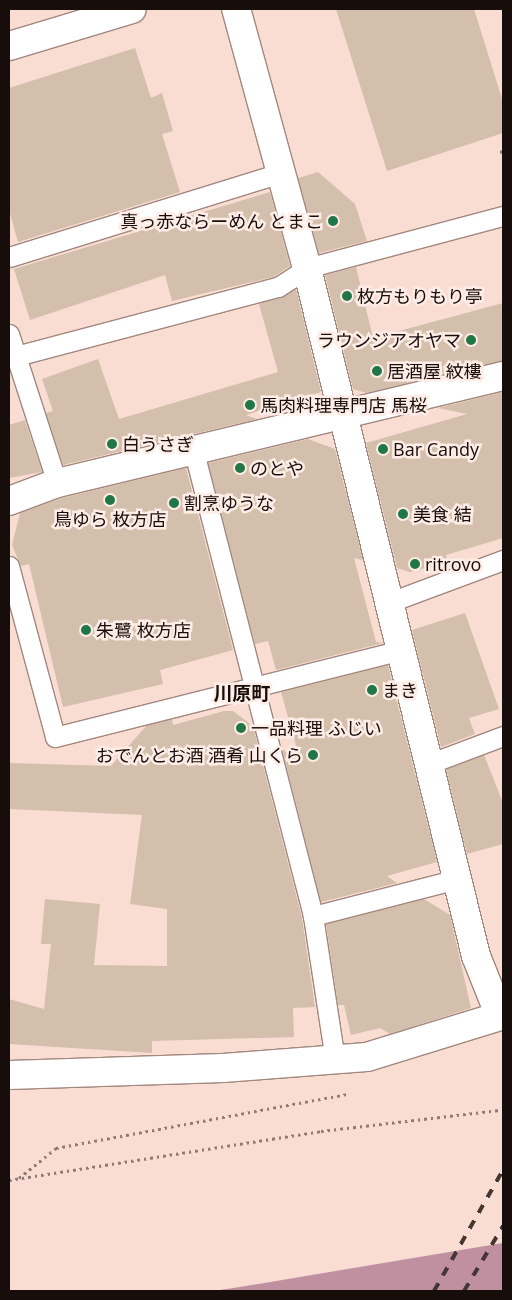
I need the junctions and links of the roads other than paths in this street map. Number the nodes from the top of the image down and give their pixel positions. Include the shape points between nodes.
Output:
1 (132, 9) edge
2 (236, 9) edge
3 (9, 46) edge
4 (281, 173) junction
5 (503, 216) edge
6 (9, 257) edge
7 (307, 268) junction
8 (9, 334) edge
9 (16, 356) junction
10 (503, 376) edge
11 (340, 415) junction
12 (194, 452) junction
13 (56, 483) junction
14 (9, 501) edge
15 (503, 560) edge
16 (9, 566) edge
17 (390, 602) junction
18 (401, 650) junction
19 (256, 685) junction
20 (503, 736) edge
21 (430, 763) junction
22 (457, 879) junction
23 (313, 916) junction
24 (502, 1015) edge
25 (335, 1060) junction
26 (9, 1075) edge

1 - 3 street
2 - 4 street
4 - 6 lane
4 - 7 street
5 - 7 lane
7 - 9 lane via 278,287
7 - 11 street
8 - 9 lane
9 - 13 lane
10 - 11 street
11 - 12 street
11 - 17 street
12 - 13 street
12 - 19 lane
13 - 14 street
15 - 17 lane
16 - 19 lane via 56,737 116,726
17 - 18 street
18 - 19 lane
18 - 21 street
19 - 23 lane
20 - 21 lane
21 - 22 street
22 - 23 lane
22 - 24 street via 476,956
23 - 25 lane
24 - 25 street via 367,1057
25 - 26 street

